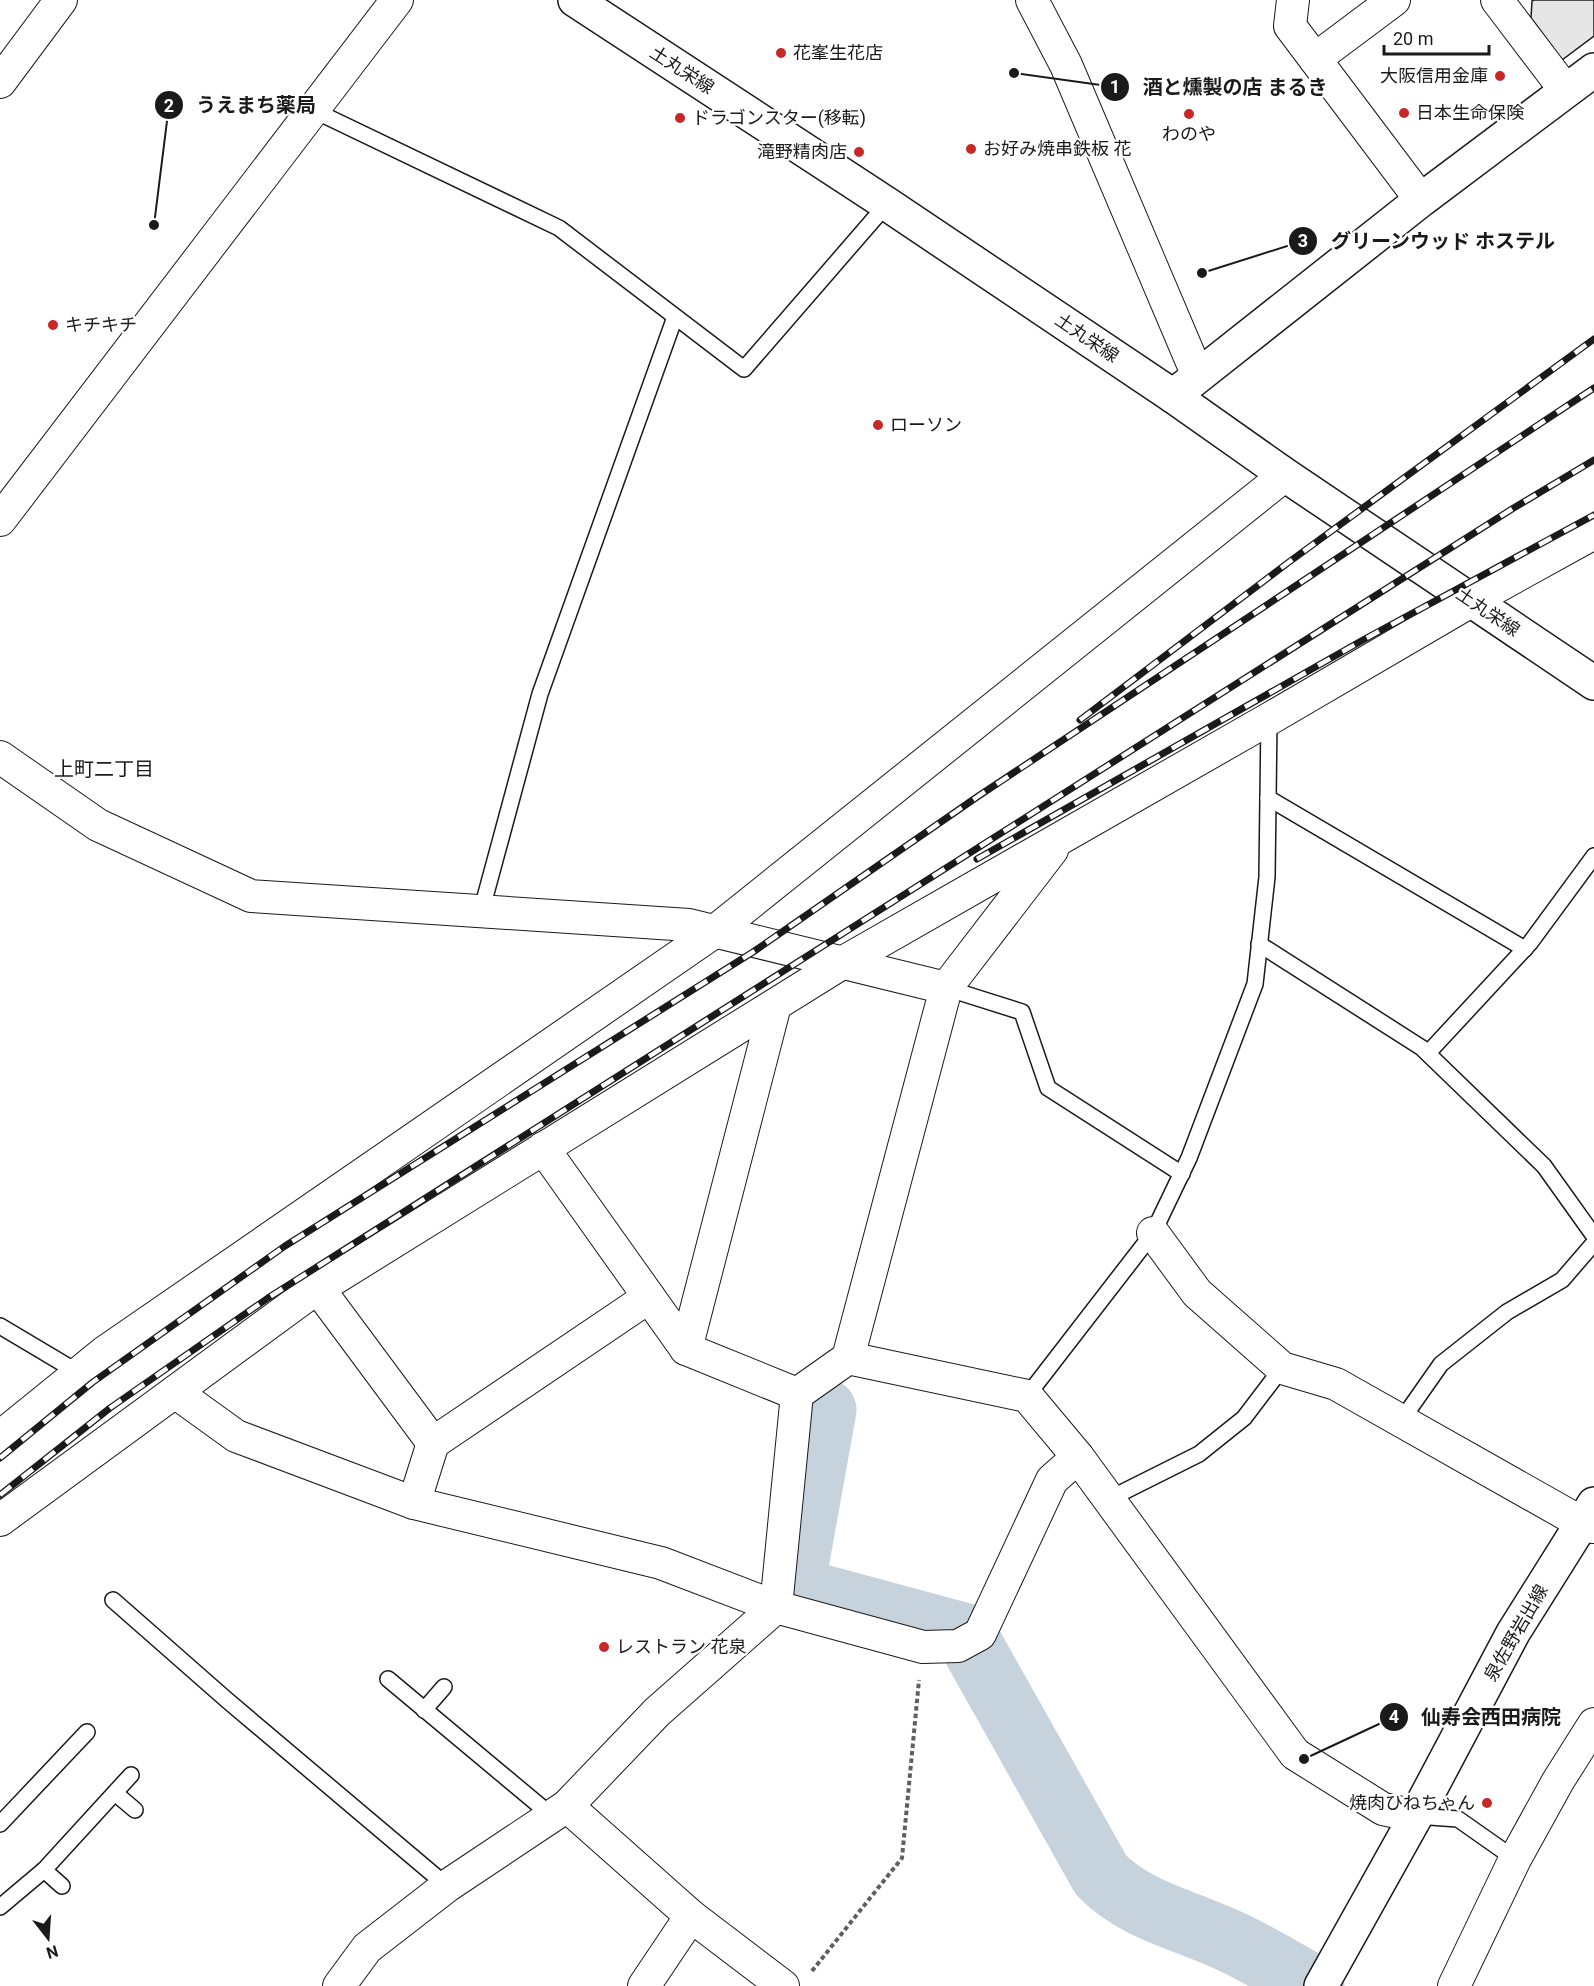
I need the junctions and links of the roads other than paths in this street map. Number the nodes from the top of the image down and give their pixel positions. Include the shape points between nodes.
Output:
1 (61, 0) edge
2 (397, 0) edge
3 (575, 0) edge
4 (1032, 0) edge
5 (1293, 0) edge
6 (1394, 0) edge
7 (1497, 0) edge
8 (1315, 59) junction
9 (1594, 70) edge
10 (0, 82) edge
11 (1566, 91) junction
12 (313, 110) junction
13 (1421, 200) junction
14 (887, 204) junction
15 (675, 317) junction
16 (1198, 376) junction
17 (1173, 396) junction
18 (1285, 475) junction
19 (0, 520) edge
20 (1594, 533) edge
21 (1471, 601) junction
22 (1594, 683) edge
23 (1269, 720) junction
24 (0, 757) edge
25 (1268, 798) junction
26 (1061, 838) junction
27 (1594, 856) edge
28 (481, 912) junction
29 (714, 932) junction
30 (1259, 944) junction
31 (1525, 949) junction
32 (842, 963) junction
33 (946, 988) junction
34 (775, 1005) junction
35 (1428, 1053) junction
36 (543, 1148) junction
37 (1182, 1174) junction
38 (1153, 1233) junction
39 (1594, 1236) edge
40 (1594, 1243) edge
41 (318, 1288) junction
42 (649, 1297) junction
43 (0, 1326) edge
44 (686, 1350) junction
45 (848, 1359) junction
46 (1282, 1368) junction
47 (79, 1373) junction
48 (175, 1392) junction
49 (797, 1394) junction
50 (1027, 1396) junction
51 (1401, 1421) junction
52 (0, 1437) edge
53 (433, 1443) junction
54 (1078, 1457) junction
55 (1109, 1499) junction
56 (414, 1503) junction
57 (1590, 1518) edge
58 (0, 1520) edge
59 (113, 1600) dead end
60 (776, 1607) junction
61 (388, 1679) dead end
62 (444, 1687) dead end
63 (424, 1710) junction
64 (1594, 1724) edge
65 (87, 1732) dead end
66 (130, 1775) dead end
67 (115, 1793) junction
68 (135, 1810) dead end
69 (559, 1811) junction
70 (1416, 1816) junction
71 (0, 1824) edge
72 (1515, 1859) junction
73 (44, 1870) junction
74 (62, 1886) dead end
75 (447, 1886) junction
76 (0, 1907) edge
77 (691, 1916) junction
78 (1325, 1980) edge
79 (795, 1981) edge
80 (339, 1986) edge
81 (644, 1986) edge
82 (1454, 1986) edge

1 - 10 street
2 - 12 street
3 - 14 main road, 土丸栄線
4 - 16 street via 1066,65
5 - 8 street via 1290,26
6 - 8 street
7 - 11 street
8 - 13 street
9 - 11 main road
11 - 13 main road
12 - 15 lane via 559,228
12 - 19 street
13 - 16 main road
14 - 15 lane via 744,369
14 - 17 main road, 土丸栄線
15 - 28 lane via 540,694
16 - 17 main road
17 - 18 main road, 土丸栄線
18 - 21 main road, 土丸栄線
18 - 29 street
20 - 21 street
21 - 22 main road, 土丸栄線
21 - 23 street
23 - 25 lane
23 - 26 street
24 - 28 street via 98,825 251,896
25 - 30 lane
25 - 31 lane
26 - 32 street
26 - 33 street
27 - 31 lane
28 - 29 street via 689,926
29 - 32 street
29 - 47 street
30 - 35 lane
30 - 37 lane via 1255,984
31 - 35 lane
32 - 33 street
32 - 34 street
33 - 37 lane via 1022,1012 1048,1088
33 - 45 street
34 - 36 street
34 - 44 street
35 - 39 lane via 1544,1166
36 - 41 street
36 - 42 street
37 - 38 lane
38 - 46 street via 1197,1293
38 - 50 lane
40 - 51 lane via 1562,1280 1507,1312 1441,1364
41 - 48 street
41 - 53 street
42 - 44 street
42 - 53 street
43 - 47 lane
44 - 49 street
45 - 49 street
45 - 50 street
46 - 51 street via 1336,1384
46 - 55 lane via 1244,1418 1199,1454
47 - 52 street
48 - 56 street via 236,1436
48 - 58 street
49 - 60 street
50 - 54 street
51 - 57 street
53 - 56 street
54 - 55 street
54 - 60 street via 1052,1480 969,1640 922,1647
55 - 70 street via 1295,1754 1383,1809
56 - 60 street via 661,1563
57 - 70 main road, 泉佐野岩出線 via 1513,1633
59 - 75 lane
60 - 69 street via 657,1712
61 - 63 lane
62 - 63 lane
63 - 69 lane
64 - 72 street
65 - 71 lane
66 - 67 lane
67 - 68 lane
67 - 73 lane
69 - 75 street
69 - 77 street
70 - 72 lane via 1458,1819
70 - 78 main road, 泉佐野岩出線
72 - 82 street
73 - 74 lane
73 - 76 lane
75 - 80 street via 368,1948
77 - 79 street
77 - 81 street

